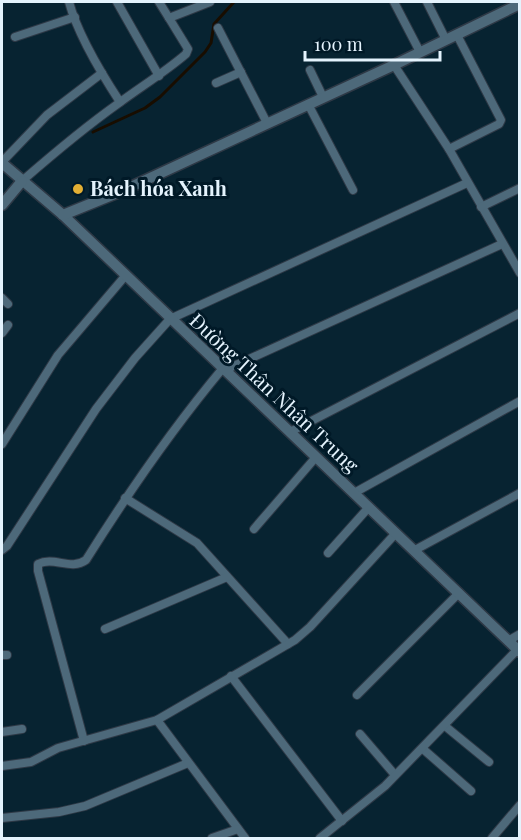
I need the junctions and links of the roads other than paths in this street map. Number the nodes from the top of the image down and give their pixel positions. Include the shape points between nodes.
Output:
1 (69, 2) edge
2 (117, 2) edge
3 (159, 2) edge
4 (210, 2) edge
5 (394, 2) edge
6 (426, 2) edge
7 (519, 4) edge
8 (75, 17) junction
9 (169, 18) junction
10 (218, 28) dead end
11 (457, 35) junction
12 (15, 37) dead end
13 (446, 40) junction
14 (420, 52) junction
15 (394, 65) junction
16 (310, 70) dead end
17 (241, 72) junction
18 (102, 73) junction
19 (159, 76) junction
20 (216, 83) dead end
21 (322, 97) junction
22 (120, 102) junction
23 (308, 104) junction
24 (267, 123) junction
25 (448, 149) junction
26 (2, 163) edge
27 (22, 181) junction
28 (467, 183) junction
29 (519, 188) edge
30 (353, 190) dead end
31 (2, 205) edge
32 (481, 207) junction
33 (63, 215) junction
34 (502, 243) junction
35 (519, 273) edge
36 (126, 275) junction
37 (519, 314) edge
38 (170, 319) junction
39 (8, 325) dead end
40 (2, 333) edge
41 (224, 369) junction
42 (519, 401) edge
43 (290, 432) junction
44 (2, 444) edge
45 (316, 457) junction
46 (519, 493) edge
47 (354, 494) junction
48 (125, 498) junction
49 (369, 507) junction
50 (254, 529) dead end
51 (396, 532) junction
52 (2, 550) edge
53 (415, 550) junction
54 (328, 553) dead end
55 (227, 577) junction
56 (459, 592) junction
57 (105, 629) dead end
58 (519, 634) edge
59 (508, 641) junction
60 (288, 644) junction
61 (518, 651) edge
62 (231, 676) junction
63 (357, 695) dead end
64 (157, 720) junction
65 (445, 726) junction
66 (22, 729) dead end
67 (2, 732) edge
68 (360, 734) dead end
69 (84, 741) junction
70 (423, 749) junction
71 (489, 762) dead end
72 (188, 763) junction
73 (2, 766) edge
74 (395, 776) junction
75 (471, 791) dead end
76 (519, 805) edge
77 (2, 818) edge
78 (342, 821) junction
79 (238, 829) junction
80 (212, 838) edge
81 (245, 838) edge
82 (320, 838) edge
83 (492, 838) edge

1 - 8 street
2 - 19 street
3 - 9 street
4 - 9 street
5 - 14 street
6 - 13 street
7 - 11 street
8 - 12 street
8 - 18 street
9 - 19 street via 188,52
10 - 17 street
11 - 13 street
11 - 25 street via 501,120
13 - 14 street
14 - 15 street
15 - 21 street
15 - 25 street
16 - 21 street
17 - 20 street
17 - 24 street
18 - 22 street
18 - 26 street via 47,115
19 - 22 street
21 - 23 street
22 - 27 street
23 - 24 street
23 - 30 street
24 - 33 street
25 - 28 street
26 - 27 street, Đường Thân Nhân Trung
27 - 31 street
27 - 33 street, Đường Thân Nhân Trung
28 - 32 street
28 - 38 street
29 - 32 street
32 - 34 street
33 - 36 street, Đường Thân Nhân Trung
34 - 35 street
34 - 41 street
36 - 38 street, Đường Thân Nhân Trung
36 - 44 street via 58,355
37 - 43 street
38 - 41 street, Đường Thân Nhân Trung
38 - 52 street via 96,409
39 - 40 street
41 - 43 street, Đường Thân Nhân Trung
41 - 48 street via 172,430
42 - 47 street
43 - 45 street, Đường Thân Nhân Trung
45 - 47 street, Đường Thân Nhân Trung
45 - 50 street
46 - 53 street
47 - 49 street, Đường Thân Nhân Trung
48 - 55 street via 197,543
48 - 69 street via 86,560 73,565 46,561 37,566
49 - 51 street, Đường Thân Nhân Trung
49 - 54 street
51 - 53 street, Đường Thân Nhân Trung
51 - 60 street via 303,634
53 - 56 street, Đường Thân Nhân Trung
55 - 57 street
55 - 60 street
56 - 59 street, Đường Thân Nhân Trung
56 - 63 street
58 - 59 street
59 - 61 street, Đường Thân Nhân Trung
60 - 62 street
61 - 65 street
62 - 64 street
62 - 78 street
64 - 69 street
64 - 72 street
65 - 70 street
65 - 71 street
66 - 67 street
68 - 74 street
69 - 73 street via 58,748 31,762
70 - 74 street
70 - 75 street
72 - 77 street via 85,806
72 - 79 street
74 - 78 street
76 - 83 street
78 - 82 street
79 - 80 street
79 - 81 street

